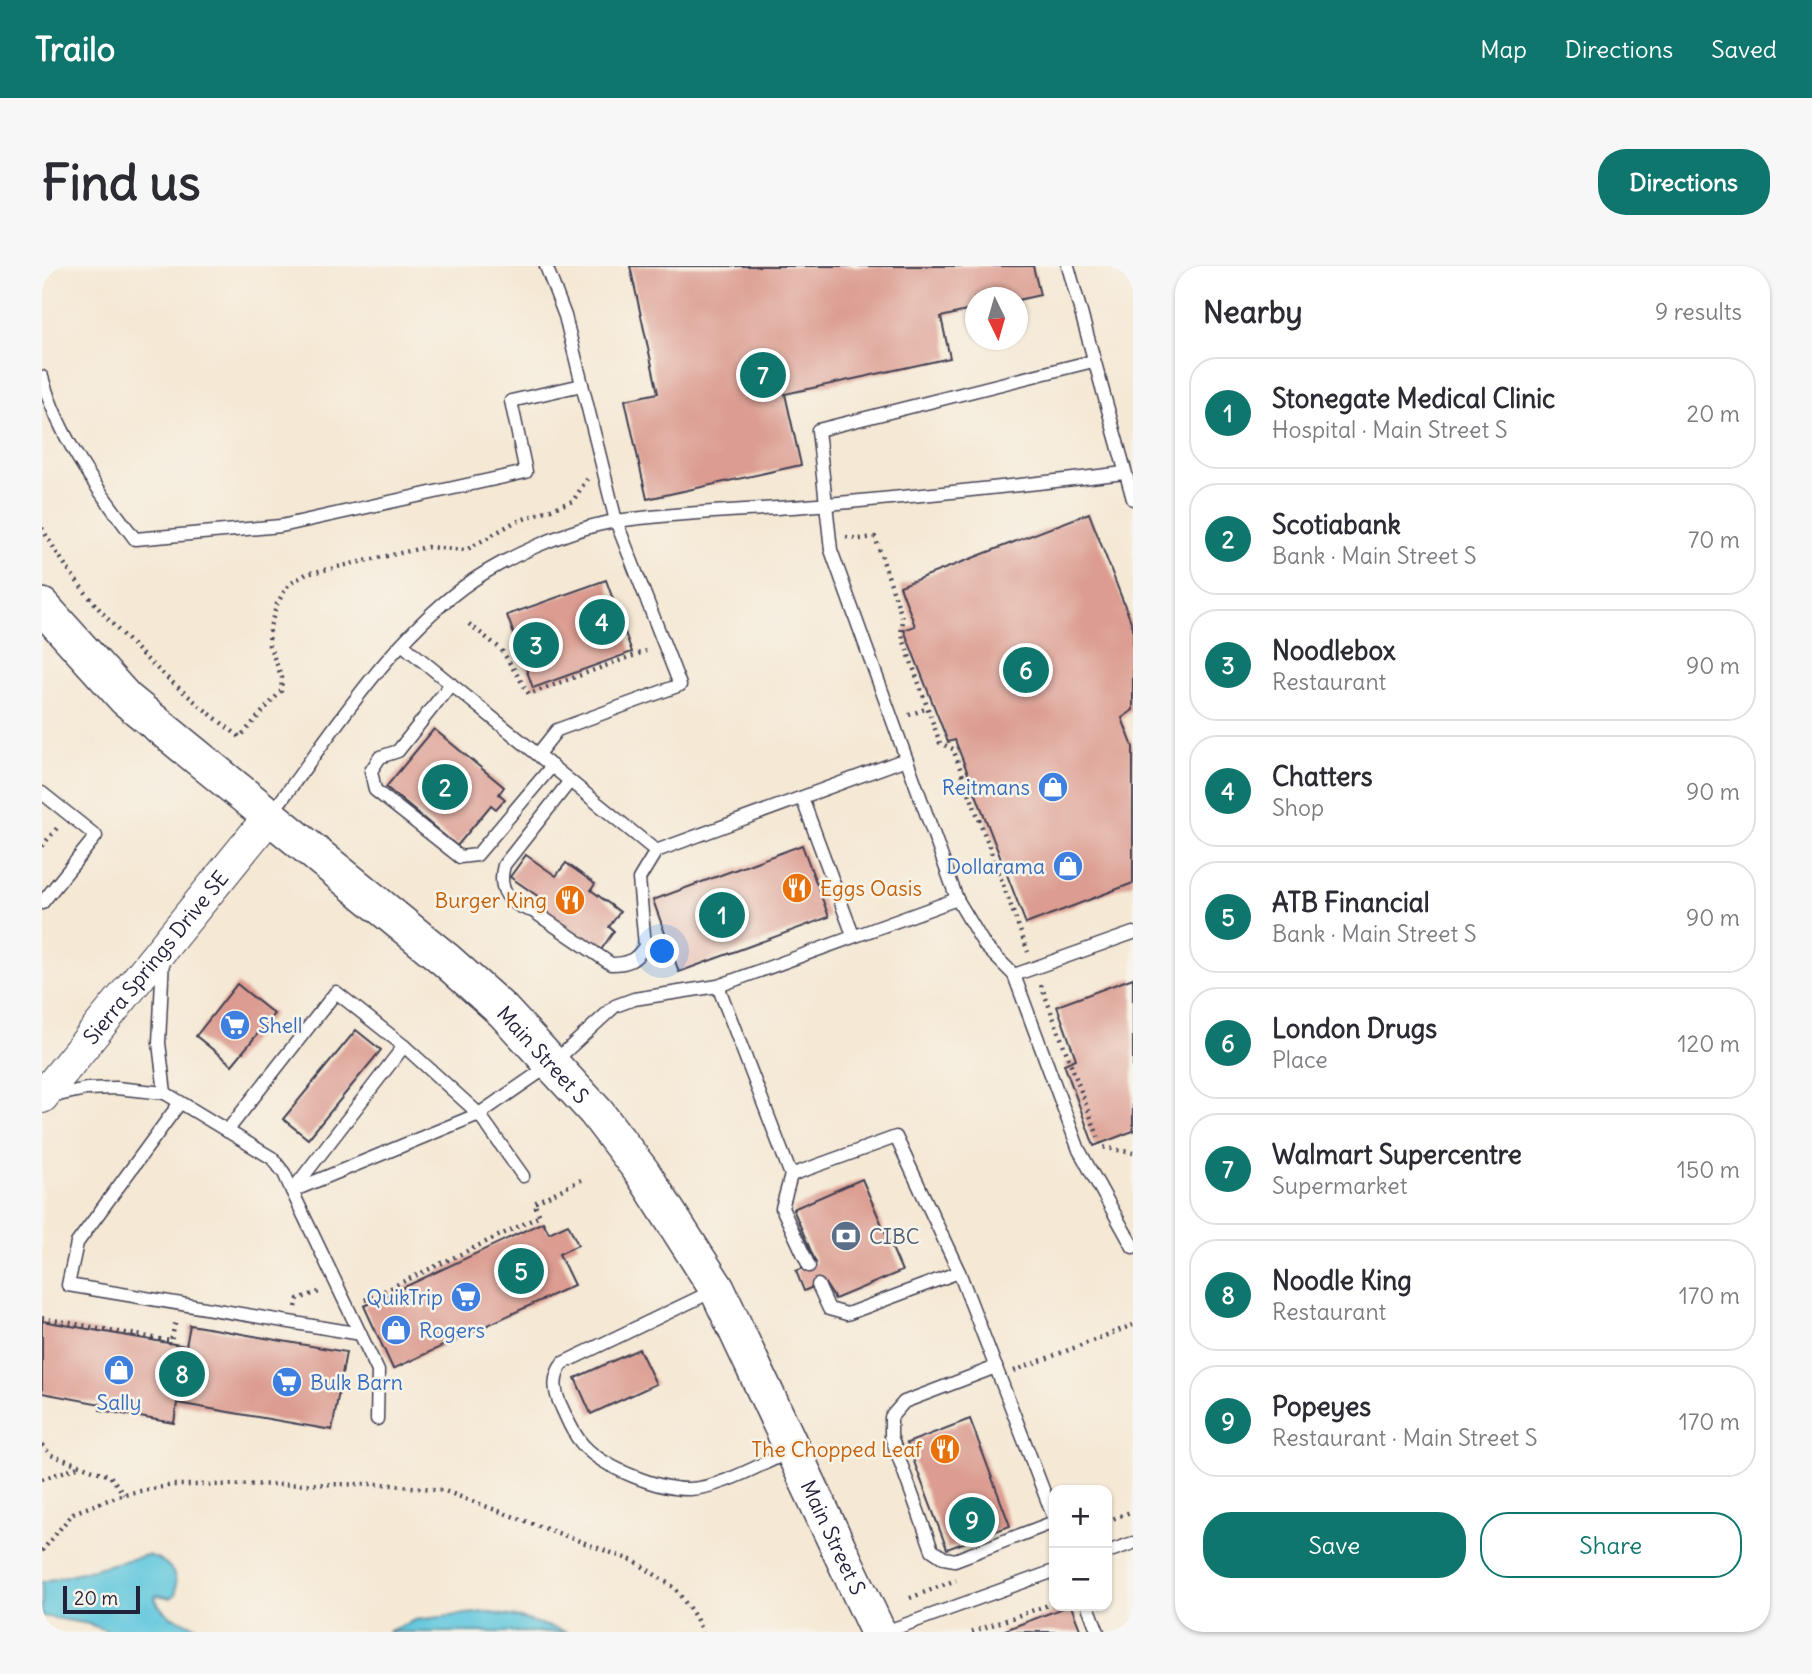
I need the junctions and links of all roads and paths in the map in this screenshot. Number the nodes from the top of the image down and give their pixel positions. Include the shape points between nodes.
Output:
1 (546, 266) edge
2 (1068, 266) edge
3 (1093, 361) junction
4 (42, 377) edge
5 (582, 385) junction
6 (600, 458) junction
7 (1124, 473) junction
8 (1133, 499) edge
9 (826, 504) junction
10 (616, 521) junction
11 (42, 528) edge
12 (845, 537) dead end
13 (42, 606) edge
14 (469, 624) dead end
15 (642, 641) dead end
16 (403, 645) junction
17 (452, 684) junction
18 (538, 754) junction
19 (906, 759) junction
20 (552, 766) junction
21 (570, 781) junction
22 (42, 793) edge
23 (802, 798) junction
24 (269, 817) junction
25 (656, 851) junction
26 (957, 899) junction
27 (42, 903) edge
28 (1133, 933) edge
29 (853, 935) junction
30 (164, 948) junction
31 (1028, 952) dead end
32 (1014, 975) junction
33 (1040, 981) dead end
34 (718, 986) junction
35 (404, 1046) junction
36 (553, 1063) junction
37 (165, 1093) junction
38 (42, 1098) edge
39 (179, 1104) junction
40 (479, 1114) junction
41 (228, 1130) junction
42 (1133, 1153) edge
43 (791, 1175) junction
44 (523, 1176) dead end
45 (292, 1191) junction
46 (1133, 1247) edge
47 (809, 1266) dead end
48 (960, 1272) junction
49 (818, 1285) dead end
50 (717, 1289) junction
51 (1133, 1325) edge
52 (361, 1334) junction
53 (998, 1372) junction
54 (377, 1419) dead end
55 (42, 1445) edge
56 (794, 1451) junction
57 (79, 1466) junction
58 (42, 1479) edge
59 (124, 1494) junction
60 (1049, 1507) edge
61 (1133, 1511) edge
62 (1112, 1519) edge
63 (1049, 1522) edge
64 (1133, 1543) edge
65 (1112, 1550) edge
66 (42, 1551) edge
67 (1049, 1573) edge
68 (1049, 1605) edge
69 (1090, 1611) edge
70 (702, 1632) edge
71 (878, 1632) edge
72 (885, 1632) edge
73 (972, 1632) edge
74 (1098, 1632) edge

1 - 5 lane via 565,316
2 - 3 lane
3 - 7 lane
3 - 9 lane via 818,430
4 - 5 lane via 67,440 135,539 281,526 526,472 511,401
5 - 6 lane
6 - 10 lane
6 - 11 path via 573,501 513,523 466,550 427,547 306,574 288,585 270,627 269,645 282,678 281,691 240,737 188,698 117,632
7 - 8 lane
7 - 9 lane
9 - 10 lane
9 - 19 lane via 831,550
10 - 16 lane via 572,532 511,560 463,588
10 - 18 lane via 680,685 557,730
12 - 31 path via 874,537 903,620 901,634 940,743 953,749
13 - 24 main road, Main Street S via 126,699
14 - 15 path via 501,649 529,694 646,653
16 - 17 lane
16 - 24 lane
17 - 18 lane
17 - 20 lane via 398,751 380,757 371,771 375,790 460,857 477,855
18 - 20 lane
19 - 23 lane
19 - 26 lane
20 - 21 lane
21 - 25 lane
21 - 25 lane via 504,865 500,878 509,900 611,964 633,962 646,937 639,879
22 - 27 lane via 96,836
23 - 25 lane
23 - 29 lane
24 - 30 street, Sierra Springs Drive SE
24 - 36 main road, Main Street S via 446,960
26 - 29 lane
26 - 32 lane via 985,946
28 - 32 lane
29 - 34 lane
30 - 37 lane via 159,1043
30 - 38 street, Sierra Springs Drive SE
32 - 46 lane via 1079,1150
33 - 42 path via 1102,1147
34 - 36 lane via 615,1006
34 - 43 lane
35 - 40 lane
35 - 41 lane via 336,992
35 - 45 lane
36 - 40 lane
36 - 50 main road, Main Street S via 642,1172
37 - 38 lane via 86,1089
37 - 39 lane
39 - 41 lane
39 - 52 lane via 77,1243 68,1285
40 - 44 lane
40 - 45 lane
41 - 45 lane via 272,1158
43 - 47 lane via 782,1208
43 - 48 lane via 896,1137
45 - 52 lane
48 - 49 lane via 847,1314 829,1309
48 - 53 lane
50 - 56 main road, Main Street S
50 - 56 lane via 563,1363 554,1381 556,1395 575,1435 599,1458 658,1486 692,1489
51 - 53 path
52 - 54 lane via 378,1371
53 - 60 lane
53 - 63 lane via 904,1402 891,1417 891,1436 932,1550 944,1558 955,1560
55 - 57 path via 51,1455
56 - 71 main road, Main Street S
57 - 58 path
57 - 59 path via 110,1476
59 - 66 path via 73,1513
59 - 70 path via 213,1483 382,1484 442,1490 636,1562 675,1588
61 - 62 path
64 - 65 lane
67 - 72 lane
68 - 73 path
69 - 74 lane

